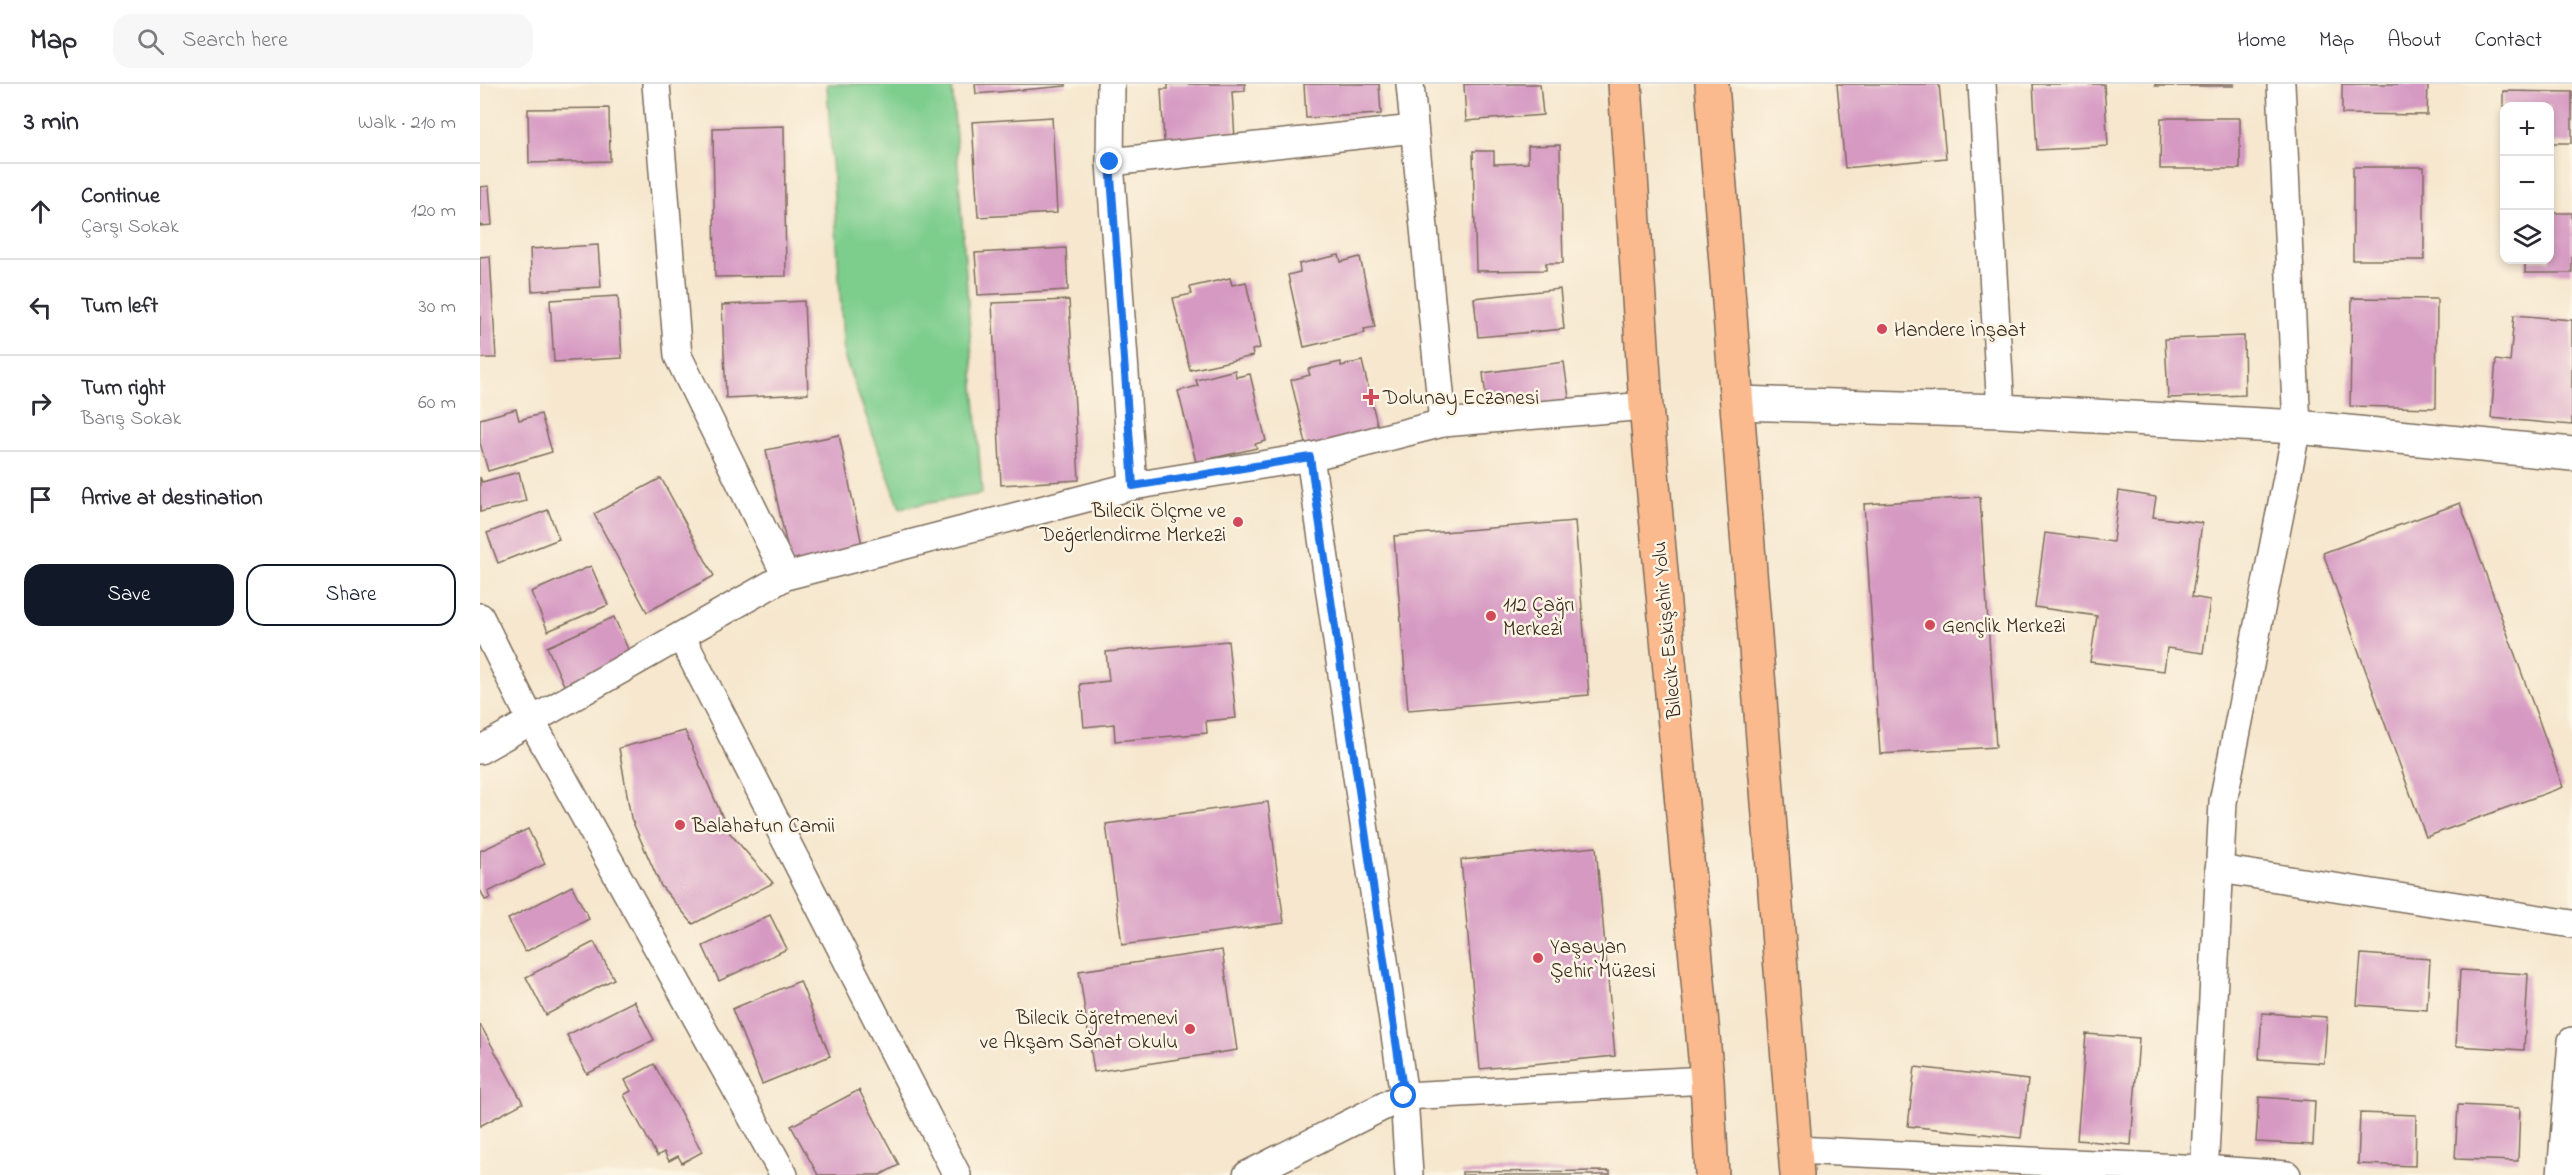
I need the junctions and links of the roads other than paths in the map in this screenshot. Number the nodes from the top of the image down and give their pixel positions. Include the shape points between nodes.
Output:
1 (656, 84) edge
2 (1111, 84) edge
3 (1410, 84) edge
4 (1625, 84) edge
5 (1712, 84) edge
6 (1982, 84) edge
7 (2281, 84) edge
8 (1414, 129) junction
9 (1110, 162) junction
10 (1738, 403) junction
11 (1646, 406) junction
12 (2001, 411) junction
13 (1443, 423) junction
14 (2297, 427) junction
15 (2572, 454) edge
16 (1310, 457) junction
17 (1133, 486) junction
18 (786, 576) junction
19 (480, 618) edge
20 (681, 636) junction
21 (532, 722) junction
22 (480, 750) edge
23 (2219, 869) junction
24 (2572, 924) edge
25 (2572, 1041) edge
26 (1707, 1080) junction
27 (1404, 1096) junction
28 (1796, 1162) edge
29 (1866, 1164) edge
30 (2204, 1172) edge
31 (784, 1175) edge
32 (957, 1175) edge
33 (1247, 1175) edge
34 (1409, 1175) edge
35 (1713, 1175) edge
36 (2287, 1175) edge
37 (2561, 1175) edge

1 - 18 street via 678,356
2 - 9 street
3 - 8 street
4 - 11 main road, Bilecik-Eskişehir Yolu
5 - 10 main road
6 - 12 street
7 - 14 street
8 - 9 street
8 - 13 street
9 - 17 street
10 - 12 street
10 - 28 main road
11 - 13 street
11 - 26 main road, Bilecik-Eskişehir Yolu
12 - 14 street
13 - 16 street
14 - 15 street
14 - 23 street via 2223,802
16 - 17 street
16 - 27 street
17 - 18 street
18 - 20 street
19 - 21 street
20 - 21 street
20 - 32 street
21 - 22 street
21 - 31 street
23 - 24 street
23 - 30 street
25 - 37 street
26 - 27 street
26 - 35 main road, Bilecik-Eskişehir Yolu
27 - 33 street
27 - 34 street
28 - 29 street
29 - 30 street
30 - 36 street

